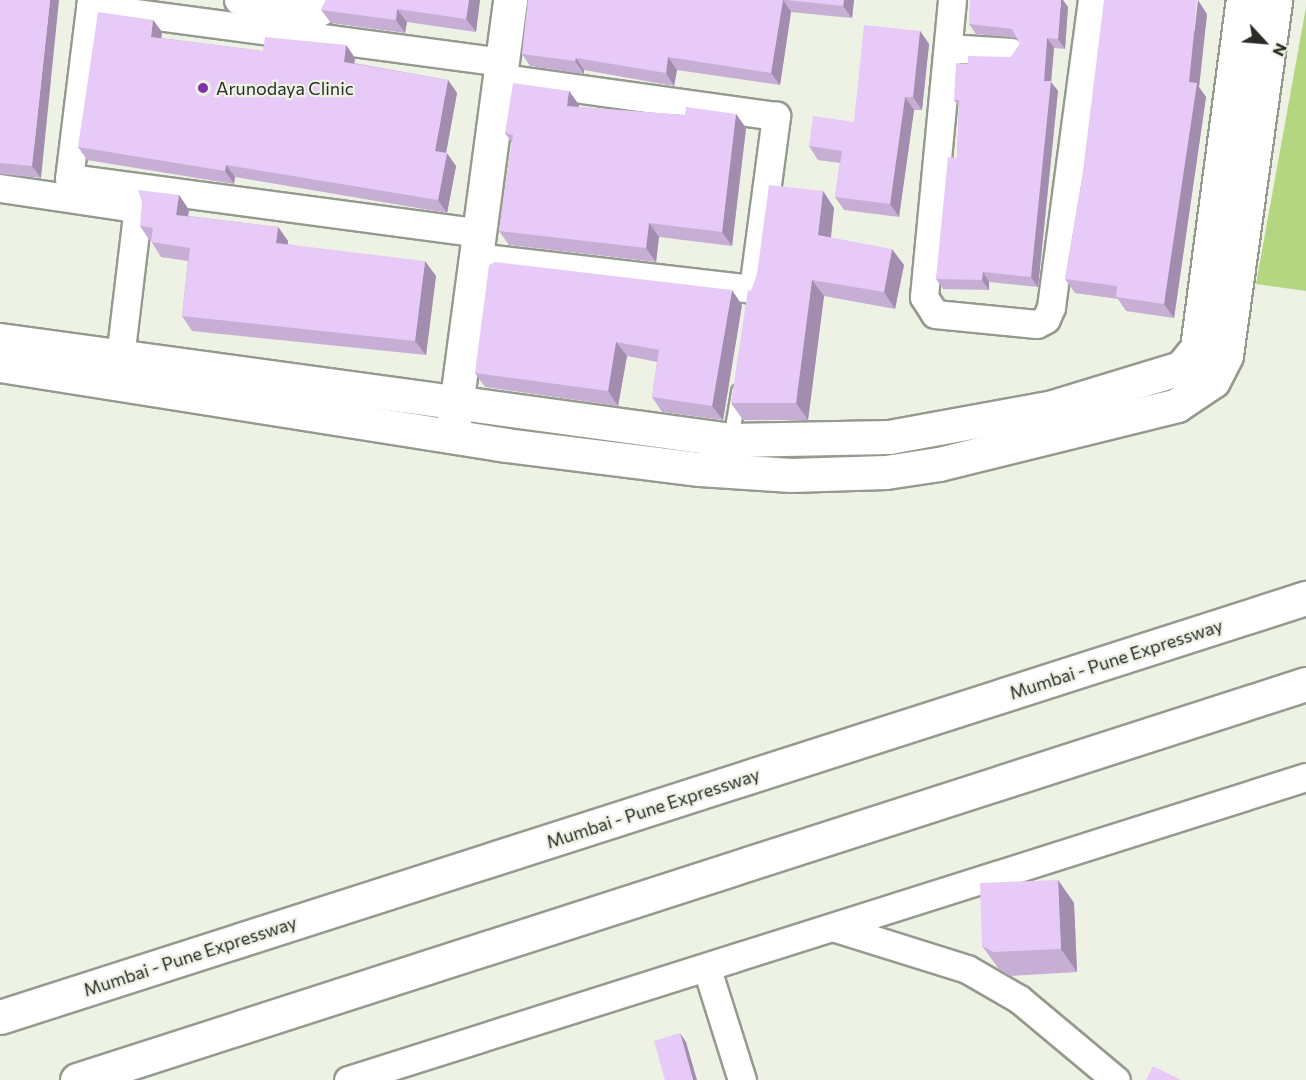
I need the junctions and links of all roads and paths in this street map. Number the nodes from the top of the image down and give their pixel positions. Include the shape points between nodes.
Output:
1 (238, 0) edge
2 (510, 0) edge
3 (952, 0) edge
4 (1092, 0) edge
5 (1243, 0) edge
6 (1275, 0) edge
7 (90, 3) edge
8 (228, 12) edge
9 (319, 17) edge
10 (948, 48) junction
11 (1011, 52) edge
12 (502, 70) junction
13 (0, 188) edge
14 (478, 245) junction
15 (0, 340) edge
16 (120, 357) junction
17 (0, 365) edge
18 (741, 373) edge
19 (456, 403) junction
20 (452, 436) junction
21 (731, 440) junction
22 (1306, 598) edge
23 (1306, 684) edge
24 (1306, 777) edge
25 (836, 928) junction
26 (707, 969) junction
27 (0, 1017) edge
28 (77, 1080) edge
29 (348, 1080) edge
30 (742, 1080) edge
31 (1116, 1080) edge

1 - 9 street
2 - 12 main road
3 - 10 street
4 - 10 street via 1051,307 1046,319 1037,324 935,315 927,307 924,297
5 - 21 main road via 1197,348 1181,368 1049,408 889,437
6 - 20 main road via 1226,355 1214,381 1177,405 939,464 886,472 791,475 700,469
7 - 8 street
7 - 14 street via 69,178
8 - 9 street
9 - 12 street
10 - 11 street
12 - 14 main road
12 - 14 street via 776,116 752,297
13 - 16 street via 128,207 137,215
14 - 19 main road
15 - 16 main road
16 - 19 main road
17 - 20 main road
18 - 21 lane
19 - 20 main road
19 - 21 main road
22 - 27 main road, Mumbai - Pune Expressway
23 - 28 main road
24 - 25 street
25 - 26 street
25 - 31 street via 967,969 1019,999
26 - 29 street
26 - 30 street

